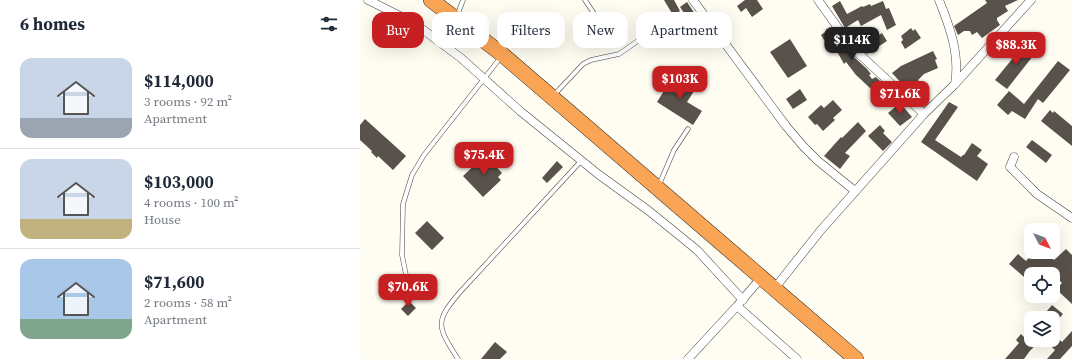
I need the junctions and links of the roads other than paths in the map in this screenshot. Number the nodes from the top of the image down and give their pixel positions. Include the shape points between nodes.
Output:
1 (368, 0) edge
2 (431, 0) edge
3 (463, 0) edge
4 (585, 0) edge
5 (692, 0) edge
6 (818, 0) edge
7 (940, 0) edge
8 (1031, 0) edge
9 (447, 12) edge
10 (458, 12) edge
11 (593, 12) edge
12 (636, 42) edge
13 (489, 45) edge
14 (502, 55) junction
15 (484, 79) junction
16 (955, 84) junction
17 (552, 97) junction
18 (924, 114) junction
19 (688, 129) dead end
20 (1014, 156) dead end
21 (582, 161) junction
22 (657, 189) junction
23 (855, 191) junction
24 (1072, 217) edge
25 (761, 278) junction
26 (774, 289) junction
27 (410, 295) dead end
28 (743, 300) junction
29 (737, 306) junction
30 (458, 359) edge
31 (688, 359) edge
32 (797, 359) edge
33 (856, 359) edge

1 - 15 street via 414,23 461,58
2 - 9 highway
3 - 10 lane
4 - 11 lane
5 - 23 street via 786,126 818,161
6 - 18 street via 854,48
7 - 16 street via 954,44 957,73
8 - 16 street
12 - 17 lane via 619,54 583,64
13 - 14 highway
14 - 15 lane
14 - 17 highway
15 - 21 street
15 - 27 lane via 424,155 403,204 402,255
16 - 18 street
17 - 22 highway
18 - 23 street
19 - 22 lane via 674,150
20 - 24 street via 1010,167 1037,194
21 - 28 street via 697,250
21 - 30 lane via 446,311 440,323 442,334
22 - 25 highway
23 - 26 street
25 - 26 highway
25 - 28 street
26 - 33 highway
28 - 29 street
29 - 31 street
29 - 32 street

